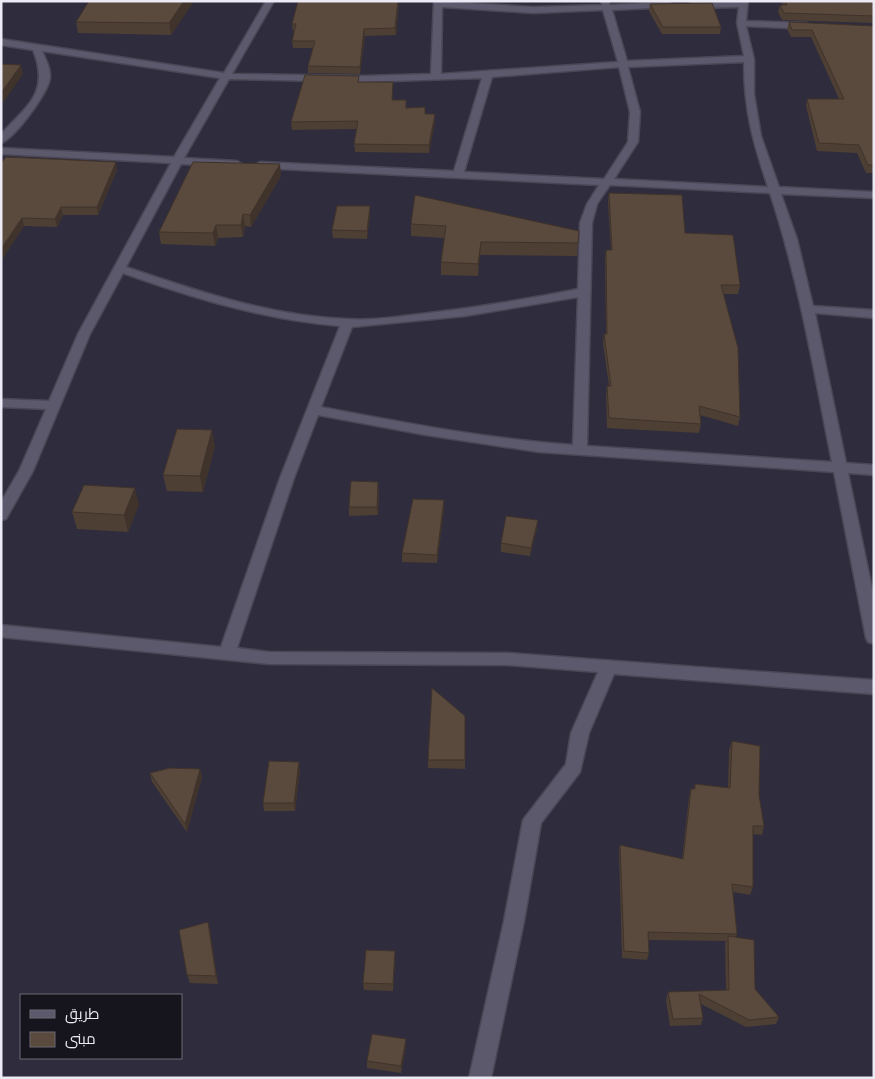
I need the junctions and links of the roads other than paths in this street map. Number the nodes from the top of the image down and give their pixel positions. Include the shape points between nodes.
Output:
1 (270, 1) edge
2 (438, 3) edge
3 (743, 3) edge
4 (605, 5) edge
5 (674, 5) edge
6 (684, 5) edge
7 (741, 24) junction
8 (817, 26) edge
9 (1, 42) edge
10 (37, 49) junction
11 (749, 59) junction
12 (624, 64) junction
13 (488, 75) junction
14 (226, 76) junction
15 (436, 77) junction
16 (1, 140) edge
17 (1, 150) edge
18 (177, 161) junction
19 (458, 175) junction
20 (605, 182) junction
21 (773, 190) junction
22 (874, 195) edge
23 (119, 268) junction
24 (583, 292) junction
25 (808, 310) junction
26 (874, 314) edge
27 (348, 323) junction
28 (1, 403) edge
29 (54, 405) junction
30 (314, 410) junction
31 (580, 450) junction
32 (839, 468) junction
33 (874, 470) edge
34 (1, 515) edge
35 (1, 631) edge
36 (874, 638) edge
37 (227, 654) junction
38 (609, 667) junction
39 (874, 687) edge
40 (480, 1078) edge

1 - 14 street
2 - 4 street via 533,10
2 - 15 street
3 - 6 street
3 - 7 street
4 - 5 street
4 - 12 street
7 - 8 street
7 - 11 street
9 - 10 street
10 - 14 street
10 - 16 street via 44,66 45,82 31,106
11 - 12 street
11 - 21 street via 749,94 756,136
12 - 13 street
12 - 20 street via 635,112 633,142
13 - 15 street
13 - 19 street
14 - 15 street
14 - 18 street
17 - 18 street
18 - 19 street
18 - 23 street
19 - 20 street
20 - 21 street
20 - 24 street via 592,204 586,223
21 - 22 street
21 - 25 street via 791,239
23 - 27 street via 201,297 309,319
23 - 29 street via 84,334
24 - 27 street via 533,303 458,313
24 - 31 street
25 - 26 street
25 - 32 street
27 - 30 street
28 - 29 street
29 - 34 street via 26,470
30 - 31 street via 539,448
30 - 37 street via 287,478
31 - 32 street
32 - 33 street
32 - 36 street
35 - 37 street
37 - 38 street via 269,658 508,659
38 - 39 street
38 - 40 street via 580,733 574,767 532,820

